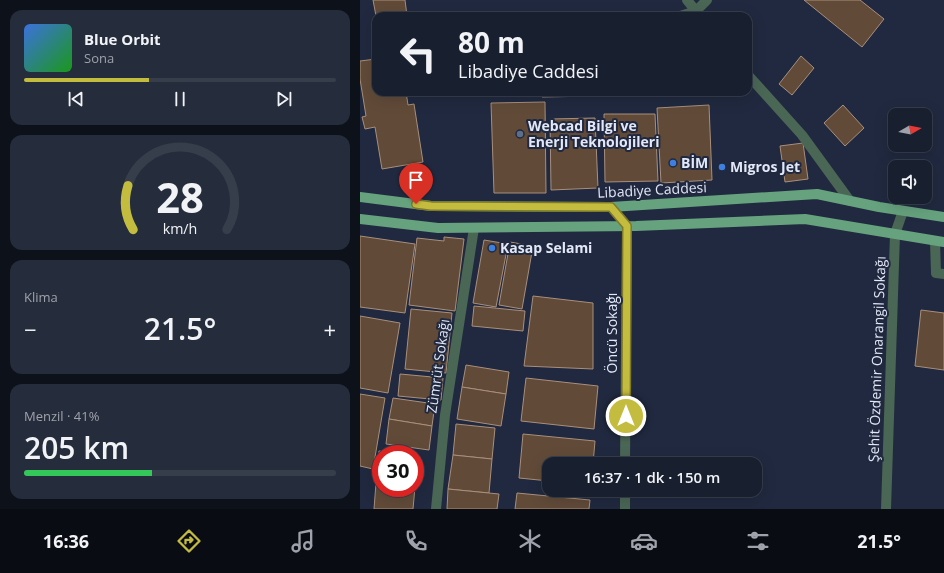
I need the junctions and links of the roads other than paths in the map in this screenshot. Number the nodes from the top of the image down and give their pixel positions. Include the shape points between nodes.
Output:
1 (687, 0) edge
2 (707, 0) edge
3 (697, 12) edge
4 (699, 12) edge
5 (752, 79) edge
6 (360, 197) edge
7 (850, 201) junction
8 (611, 207) junction
9 (903, 211) junction
10 (944, 217) edge
11 (360, 219) edge
12 (627, 226) junction
13 (474, 228) junction
14 (895, 234) junction
15 (940, 242) edge
16 (944, 274) edge
17 (625, 457) edge
18 (625, 497) edge
19 (436, 509) edge
20 (625, 509) edge
21 (886, 509) edge

1 - 3 street
2 - 4 street
5 - 7 street via 802,135
6 - 8 main road, Libadiye Caddesi via 431,206
7 - 8 main road, Libadiye Caddesi via 817,194
7 - 9 main road, Libadiye Caddesi
8 - 12 street
9 - 10 main road, Libadiye Caddesi
9 - 14 street, Şehit Özdemir Onarangil Sokağı
11 - 13 main road via 438,228
12 - 13 main road
12 - 14 main road via 805,219
12 - 17 street, Öncü Sokağı
13 - 19 street, Zümrüt Sokağı via 445,415
14 - 15 main road
14 - 21 street, Şehit Özdemir Onarangil Sokağı
15 - 16 street via 936,273
18 - 20 street

